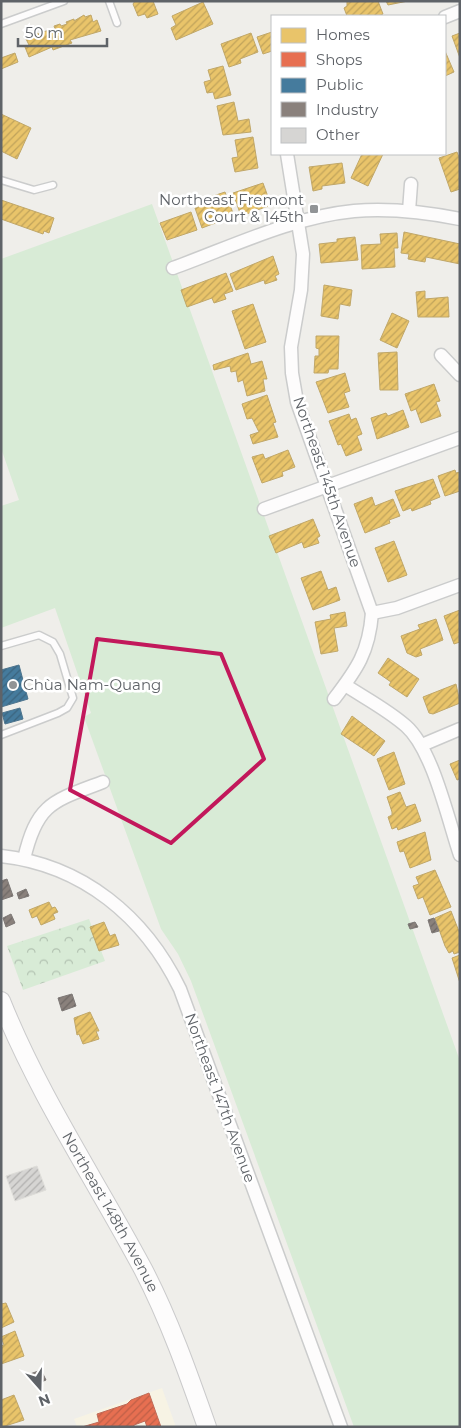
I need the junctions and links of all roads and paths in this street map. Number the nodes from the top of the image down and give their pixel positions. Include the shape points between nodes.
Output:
1 (64, 1) edge
2 (109, 1) edge
3 (460, 11) edge
4 (446, 17) edge
5 (1, 24) edge
6 (117, 24) dead end
7 (287, 155) edge
8 (1, 180) edge
9 (411, 184) dead end
10 (53, 185) dead end
11 (408, 211) junction
12 (460, 219) edge
13 (298, 222) junction
14 (173, 268) dead end
15 (441, 354) dead end
16 (460, 375) edge
17 (460, 438) edge
18 (326, 486) junction
19 (264, 509) dead end
20 (460, 585) edge
21 (372, 613) junction
22 (1, 646) edge
23 (345, 685) junction
24 (334, 699) dead end
25 (460, 729) edge
26 (1, 735) edge
27 (422, 745) junction
28 (103, 782) dead end
29 (460, 855) edge
30 (1, 856) edge
31 (24, 859) junction
32 (1, 1001) edge
33 (207, 1427) edge
34 (341, 1427) edge

1 - 5 lane
2 - 6 lane
3 - 4 street
7 - 13 street, Northeast 145th Avenue
8 - 10 lane via 34,190
9 - 11 street
11 - 12 street
11 - 13 street via 353,211
13 - 14 street
13 - 18 street, Northeast 145th Avenue via 303,268 290,347 292,373 297,402
15 - 16 street
17 - 18 street
18 - 19 street
18 - 21 street, Northeast 145th Avenue
20 - 21 street via 397,608
21 - 23 street, Northeast 145th Avenue via 364,656
22 - 26 lane via 39,635 53,642 60,654 73,698 63,711
23 - 24 street, Northeast 145th Avenue
23 - 27 street via 401,722
25 - 27 street
27 - 29 street
28 - 31 street via 51,804 35,823
30 - 31 street, Northeast 147th Avenue
31 - 34 street, Northeast 147th Avenue via 65,874 114,903 147,934 170,967
32 - 33 main road, Northeast 148th Avenue via 34,1076 162,1309

